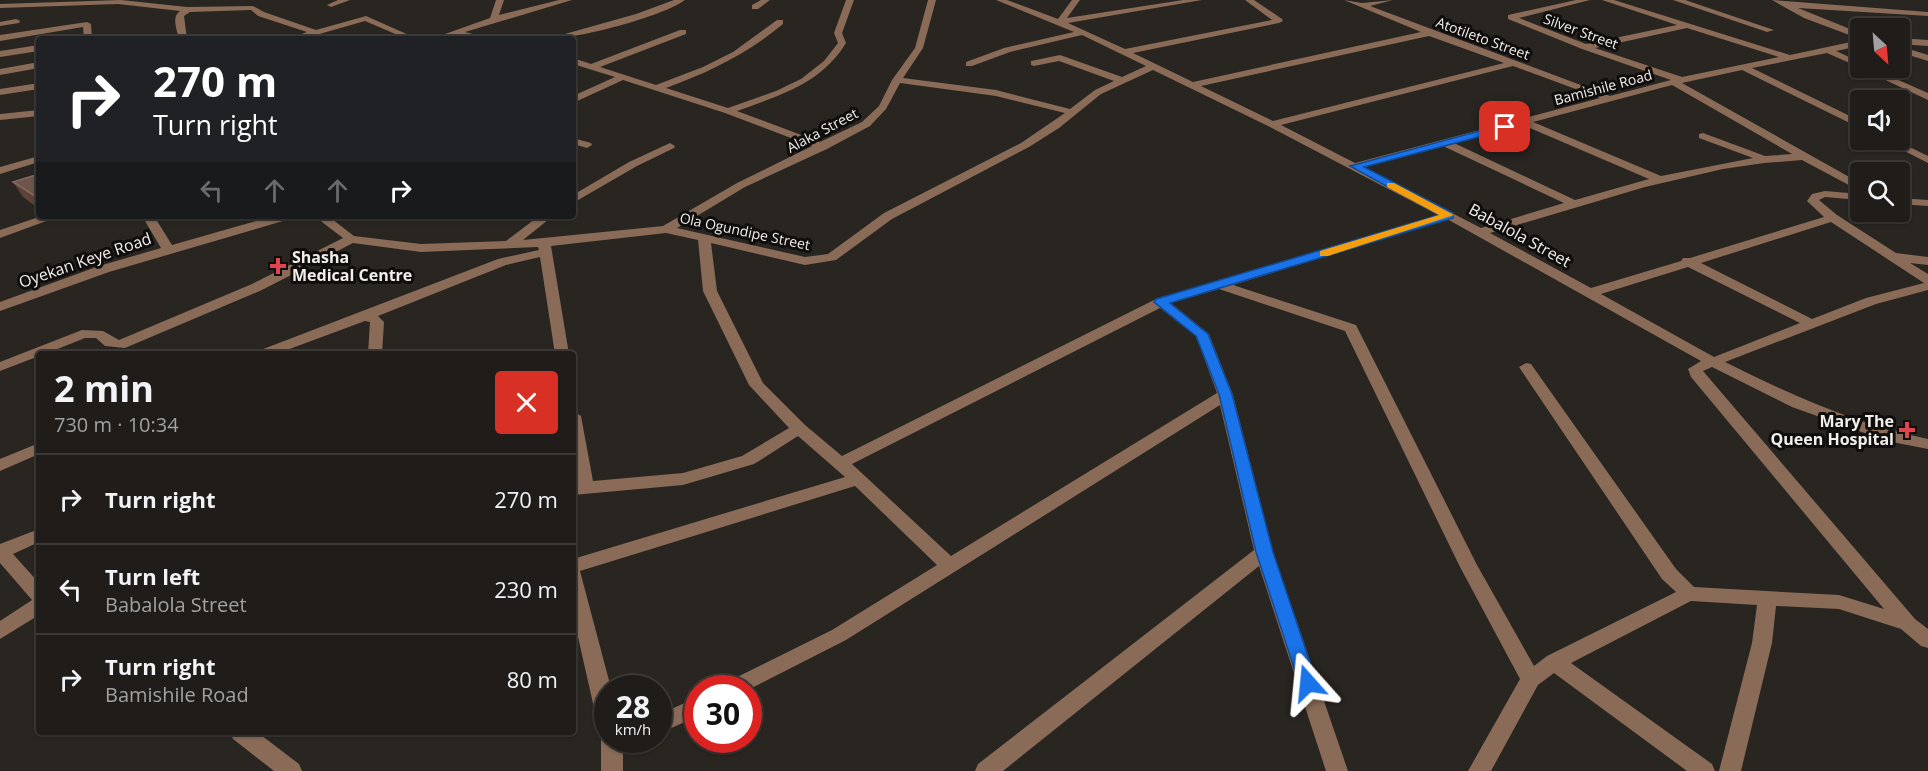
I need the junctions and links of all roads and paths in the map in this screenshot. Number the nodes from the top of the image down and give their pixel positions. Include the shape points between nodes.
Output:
1 (36, 0) edge
2 (205, 0) edge
3 (346, 0) edge
4 (500, 0) edge
5 (568, 0) edge
6 (681, 0) edge
7 (766, 0) edge
8 (850, 0) edge
9 (932, 0) edge
10 (1000, 0) edge
11 (1076, 0) edge
12 (1198, 0) edge
13 (1249, 0) edge
14 (1348, 0) edge
15 (1389, 0) edge
16 (1586, 0) edge
17 (1606, 0) edge
18 (1677, 0) edge
19 (1776, 0) edge
20 (1861, 0) edge
21 (119, 1) edge
22 (331, 5) dead end
23 (1363, 5) junction
24 (1787, 5) junction
25 (0, 6) edge
26 (25, 6) junction
27 (755, 7) dead end
28 (189, 10) junction
29 (1884, 11) junction
30 (1928, 14) edge
31 (494, 19) junction
32 (16, 21) dead end
33 (780, 22) dead end
34 (1060, 22) junction
35 (0, 24) edge
36 (1688, 26) junction
37 (1770, 30) dead end
38 (315, 32) junction
39 (455, 32) junction
40 (683, 32) dead end
41 (1083, 32) junction
42 (1430, 33) junction
43 (1850, 33) edge
44 (88, 36) edge
45 (182, 36) edge
46 (302, 36) edge
47 (407, 36) edge
48 (444, 36) edge
49 (474, 36) edge
50 (562, 36) edge
51 (0, 38) edge
52 (1910, 42) edge
53 (1928, 43) edge
54 (1850, 45) edge
55 (1585, 47) junction
56 (36, 48) edge
57 (1826, 49) junction
58 (1124, 52) junction
59 (1910, 52) edge
60 (0, 54) edge
61 (1787, 57) junction
62 (1928, 58) edge
63 (1850, 60) edge
64 (576, 62) edge
65 (1034, 63) dead end
66 (969, 64) dead end
67 (1512, 64) junction
68 (594, 66) junction
69 (1154, 66) junction
70 (1743, 67) junction
71 (36, 68) edge
72 (2, 74) edge
73 (623, 77) junction
74 (1887, 78) edge
75 (897, 80) junction
76 (1120, 80) junction
77 (1677, 81) junction
78 (1193, 85) junction
79 (36, 86) edge
80 (576, 87) edge
81 (656, 88) junction
82 (593, 91) junction
83 (0, 92) edge
84 (1928, 97) edge
85 (576, 99) edge
86 (1610, 99) junction
87 (0, 109) edge
88 (36, 109) edge
89 (36, 109) edge
90 (728, 111) junction
91 (1071, 112) junction
92 (0, 117) edge
93 (1850, 120) edge
94 (1525, 122) junction
95 (1272, 124) junction
96 (1703, 136) dead end
97 (576, 142) edge
98 (1447, 144) junction
99 (587, 145) dead end
100 (670, 146) dead end
101 (823, 147) junction
102 (1908, 150) edge
103 (1806, 156) junction
104 (1762, 158) junction
105 (36, 160) edge
106 (1928, 160) edge
107 (1355, 166) junction
108 (0, 171) edge
109 (1660, 180) junction
110 (1850, 182) edge
111 (1850, 196) edge
112 (576, 198) edge
113 (1910, 202) edge
114 (1928, 203) edge
115 (1575, 204) junction
116 (1449, 215) junction
117 (1833, 218) junction
118 (45, 219) edge
119 (150, 219) edge
120 (275, 219) edge
121 (324, 219) edge
122 (543, 219) edge
123 (666, 229) junction
124 (1480, 232) junction
125 (0, 234) edge
126 (351, 239) junction
127 (704, 240) junction
128 (510, 244) junction
129 (544, 248) junction
130 (168, 249) junction
131 (1890, 256) junction
132 (1687, 261) junction
133 (1928, 261) edge
134 (1928, 280) edge
135 (1221, 285) junction
136 (1928, 286) edge
137 (1590, 293) junction
138 (1161, 302) junction
139 (0, 307) edge
140 (364, 317) junction
141 (1812, 324) junction
142 (40, 351) edge
143 (271, 351) edge
144 (375, 351) edge
145 (561, 351) edge
146 (36, 353) edge
147 (1713, 362) junction
148 (0, 367) edge
149 (1526, 367) dead end
150 (1226, 394) junction
151 (799, 429) junction
152 (1927, 444) edge
153 (576, 447) edge
154 (36, 449) edge
155 (841, 464) junction
156 (0, 466) edge
157 (857, 479) junction
158 (580, 489) edge
159 (36, 536) edge
160 (1, 552) edge
161 (1264, 552) junction
162 (576, 565) edge
163 (949, 565) junction
164 (576, 588) edge
165 (36, 592) edge
166 (1689, 594) junction
167 (1767, 597) junction
168 (36, 607) edge
169 (1908, 624) junction
170 (0, 631) edge
171 (1928, 640) edge
172 (1554, 662) junction
173 (597, 675) edge
174 (760, 675) edge
175 (1531, 680) junction
176 (245, 735) edge
177 (616, 753) edge
178 (291, 771) edge
179 (612, 771) edge
180 (986, 771) edge
181 (1337, 771) edge
182 (1479, 771) edge
183 (1704, 771) edge
184 (1730, 771) edge

1 - 26 street
2 - 28 street
3 - 22 street
4 - 31 street
5 - 31 street
6 - 50 street via 639,16
7 - 27 street
8 - 90 street via 838,33 842,43 825,66 782,91
9 - 75 street, Alaka Street via 920,48
10 - 34 street, Babalola Street
11 - 34 street
12 - 34 street
13 - 58 street via 1279,21
14 - 23 street, Atotileto Street
15 - 23 street
16 - 55 street, Silver Street via 1511,18
17 - 36 street
18 - 37 street
19 - 24 street
20 - 29 street
21 - 26 street
21 - 28 street
23 - 42 street, Atotileto Street
24 - 29 street
24 - 43 street
25 - 26 street
28 - 38 street via 253,8
28 - 45 street via 180,15
29 - 30 street
31 - 39 street
32 - 35 street
33 - 81 street via 738,55
34 - 41 street, Babalola Street
36 - 55 street
36 - 61 street
38 - 46 street
38 - 47 street via 366,18
39 - 48 street
39 - 49 street
40 - 68 street
41 - 58 street, Babalola Street
41 - 66 street via 1007,50
42 - 67 street, Atotileto Street
42 - 78 street
44 - 51 street via 87,24
52 - 53 street
54 - 57 street, Bamishile Road
55 - 77 street, Silver Street
56 - 60 street
57 - 61 street, Bamishile Road
57 - 63 street
58 - 69 street, Babalola Street
59 - 62 street
61 - 70 street, Bamishile Road
64 - 68 street
65 - 76 street via 1060,58
67 - 86 street, Atotileto Street
67 - 95 street
68 - 73 street
69 - 76 street, Ola Ogundipe Street
69 - 78 street, Babalola Street
70 - 77 street, Bamishile Road
70 - 93 street
71 - 72 street
73 - 81 street
73 - 82 street
74 - 84 street
75 - 91 street via 996,93
75 - 101 street, Alaka Street via 883,107 867,124
76 - 91 street, Ola Ogundipe Street
77 - 86 street, Bamishile Road
77 - 103 street, Silver Street
78 - 95 street, Babalola Street
79 - 83 street
80 - 82 street
81 - 90 street
82 - 85 street
86 - 94 street, Bamishile Road
87 - 88 street
89 - 92 street
90 - 101 street
91 - 127 street, Ola Ogundipe Street via 1024,145 888,216 832,257 805,261
94 - 98 street, Bamishile Road
94 - 109 street
95 - 107 street, Babalola Street
96 - 104 street
97 - 99 street
98 - 107 street, Bamishile Road
98 - 115 street
100 - 112 street
101 - 123 street, Alaka Street via 741,185
102 - 106 street
103 - 104 street
103 - 110 street, Silver Street
104 - 109 street
105 - 108 street
107 - 116 street, Babalola Street
109 - 115 street
111 - 117 street via 1824,194 1813,198
113 - 114 street
115 - 124 street
116 - 124 street, Babalola Street
116 - 135 street
117 - 131 street
117 - 132 street
118 - 125 street
119 - 130 street
120 - 130 street, Oyekan Keye Road
121 - 126 street, Ola Ogundipe Street
122 - 128 street
123 - 127 street, Ola Ogundipe Street
123 - 129 street, Ola Ogundipe Street
124 - 137 street, Babalola Street
126 - 128 street, Ola Ogundipe Street via 421,248
126 - 142 street via 257,287 120,345 94,332
127 - 151 street via 710,291 756,385
128 - 129 street, Ola Ogundipe Street
129 - 140 street
129 - 145 street
130 - 139 street, Oyekan Keye Road
131 - 133 street
131 - 134 street
132 - 137 street
132 - 141 street
135 - 138 street
135 - 175 street via 1351,328 1468,565
136 - 141 street via 1871,301
137 - 147 street, Babalola Street
138 - 150 street via 1202,334
138 - 155 street
140 - 143 street
140 - 144 street via 377,322
141 - 147 street
146 - 148 street
147 - 152 street, Babalola Street via 1797,404 1893,437
147 - 169 street via 1699,366 1696,374
149 - 166 street via 1669,574
150 - 161 street
150 - 163 street
151 - 155 street
151 - 158 street via 748,460 683,479
153 - 158 street
154 - 156 street
155 - 157 street
157 - 162 street
157 - 163 street
159 - 160 street
160 - 165 street
161 - 180 street
161 - 181 street
163 - 174 street via 838,635
164 - 173 street
166 - 167 street
166 - 172 street
167 - 169 street via 1839,602
167 - 184 street via 1762,643
168 - 170 street
169 - 171 street
172 - 175 street
172 - 183 street
175 - 182 street
176 - 178 street
177 - 179 street

